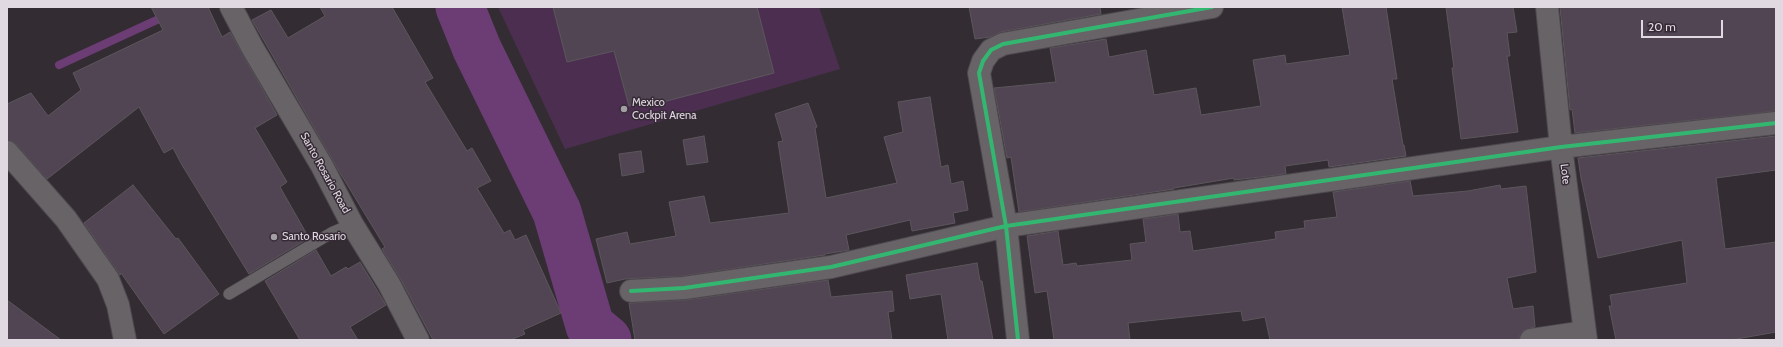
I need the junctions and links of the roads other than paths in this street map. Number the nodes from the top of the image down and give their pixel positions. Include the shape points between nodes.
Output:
1 (231, 7) edge
2 (1212, 7) edge
3 (1547, 7) edge
4 (1776, 123) edge
5 (1561, 147) junction
6 (7, 152) edge
7 (352, 224) junction
8 (1006, 226) junction
9 (631, 291) dead end
10 (229, 294) dead end
11 (1586, 336) edge
12 (125, 340) edge
13 (418, 340) edge
14 (1018, 340) edge
15 (1531, 340) edge

1 - 7 street, Santo Rosario Road via 322,166
2 - 8 street via 1003,44 991,50 983,60 979,73
3 - 5 street, Lote
4 - 5 street
5 - 8 street
5 - 11 street, Lote
6 - 12 street via 66,218 108,279 118,305
7 - 10 lane via 333,232
7 - 13 street, Santo Rosario Road via 389,284
8 - 9 street via 831,267 684,288
8 - 14 street
11 - 15 street

